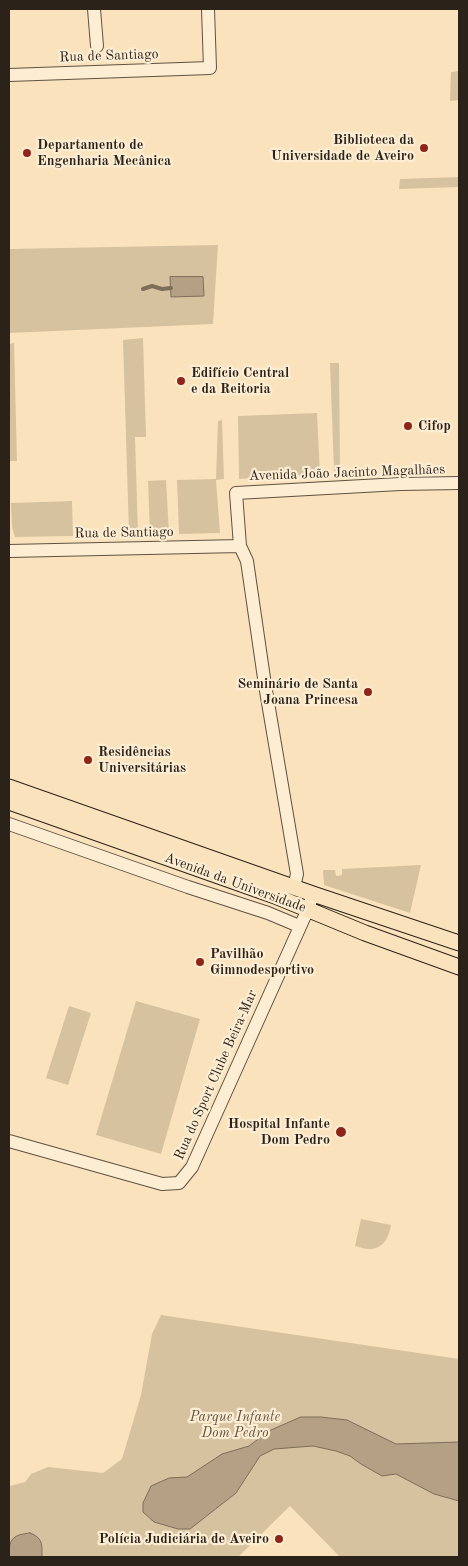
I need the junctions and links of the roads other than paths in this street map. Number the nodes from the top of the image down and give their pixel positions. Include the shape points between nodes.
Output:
1 (94, 9) edge
2 (208, 9) edge
3 (97, 46) dead end
4 (9, 75) edge
5 (459, 483) edge
6 (240, 546) junction
7 (9, 551) edge
8 (9, 787) edge
9 (9, 802) edge
10 (9, 824) edge
11 (294, 887) junction
12 (313, 894) junction
13 (308, 908) junction
14 (299, 926) junction
15 (459, 943) edge
16 (459, 967) edge
17 (9, 1141) edge

1 - 3 street
2 - 4 street, Rua de Santiago via 210,68
5 - 6 street, Avenida João Jacinto Magalhães via 236,493
6 - 7 street, Rua de Santiago
6 - 11 street via 247,561 296,867
8 - 11 main road, Avenida da Universidade
9 - 13 main road, Avenida da Universidade
10 - 14 street, Avenida da Universidade
11 - 12 main road, Avenida da Universidade
12 - 13 street, Rua do Sport Clube Beira-Mar
12 - 15 main road, Avenida da Universidade
13 - 14 street, Rua do Sport Clube Beira-Mar
13 - 16 main road, Avenida da Universidade
14 - 17 street, Rua do Sport Clube Beira-Mar via 192,1167 179,1183 162,1184 61,1160

